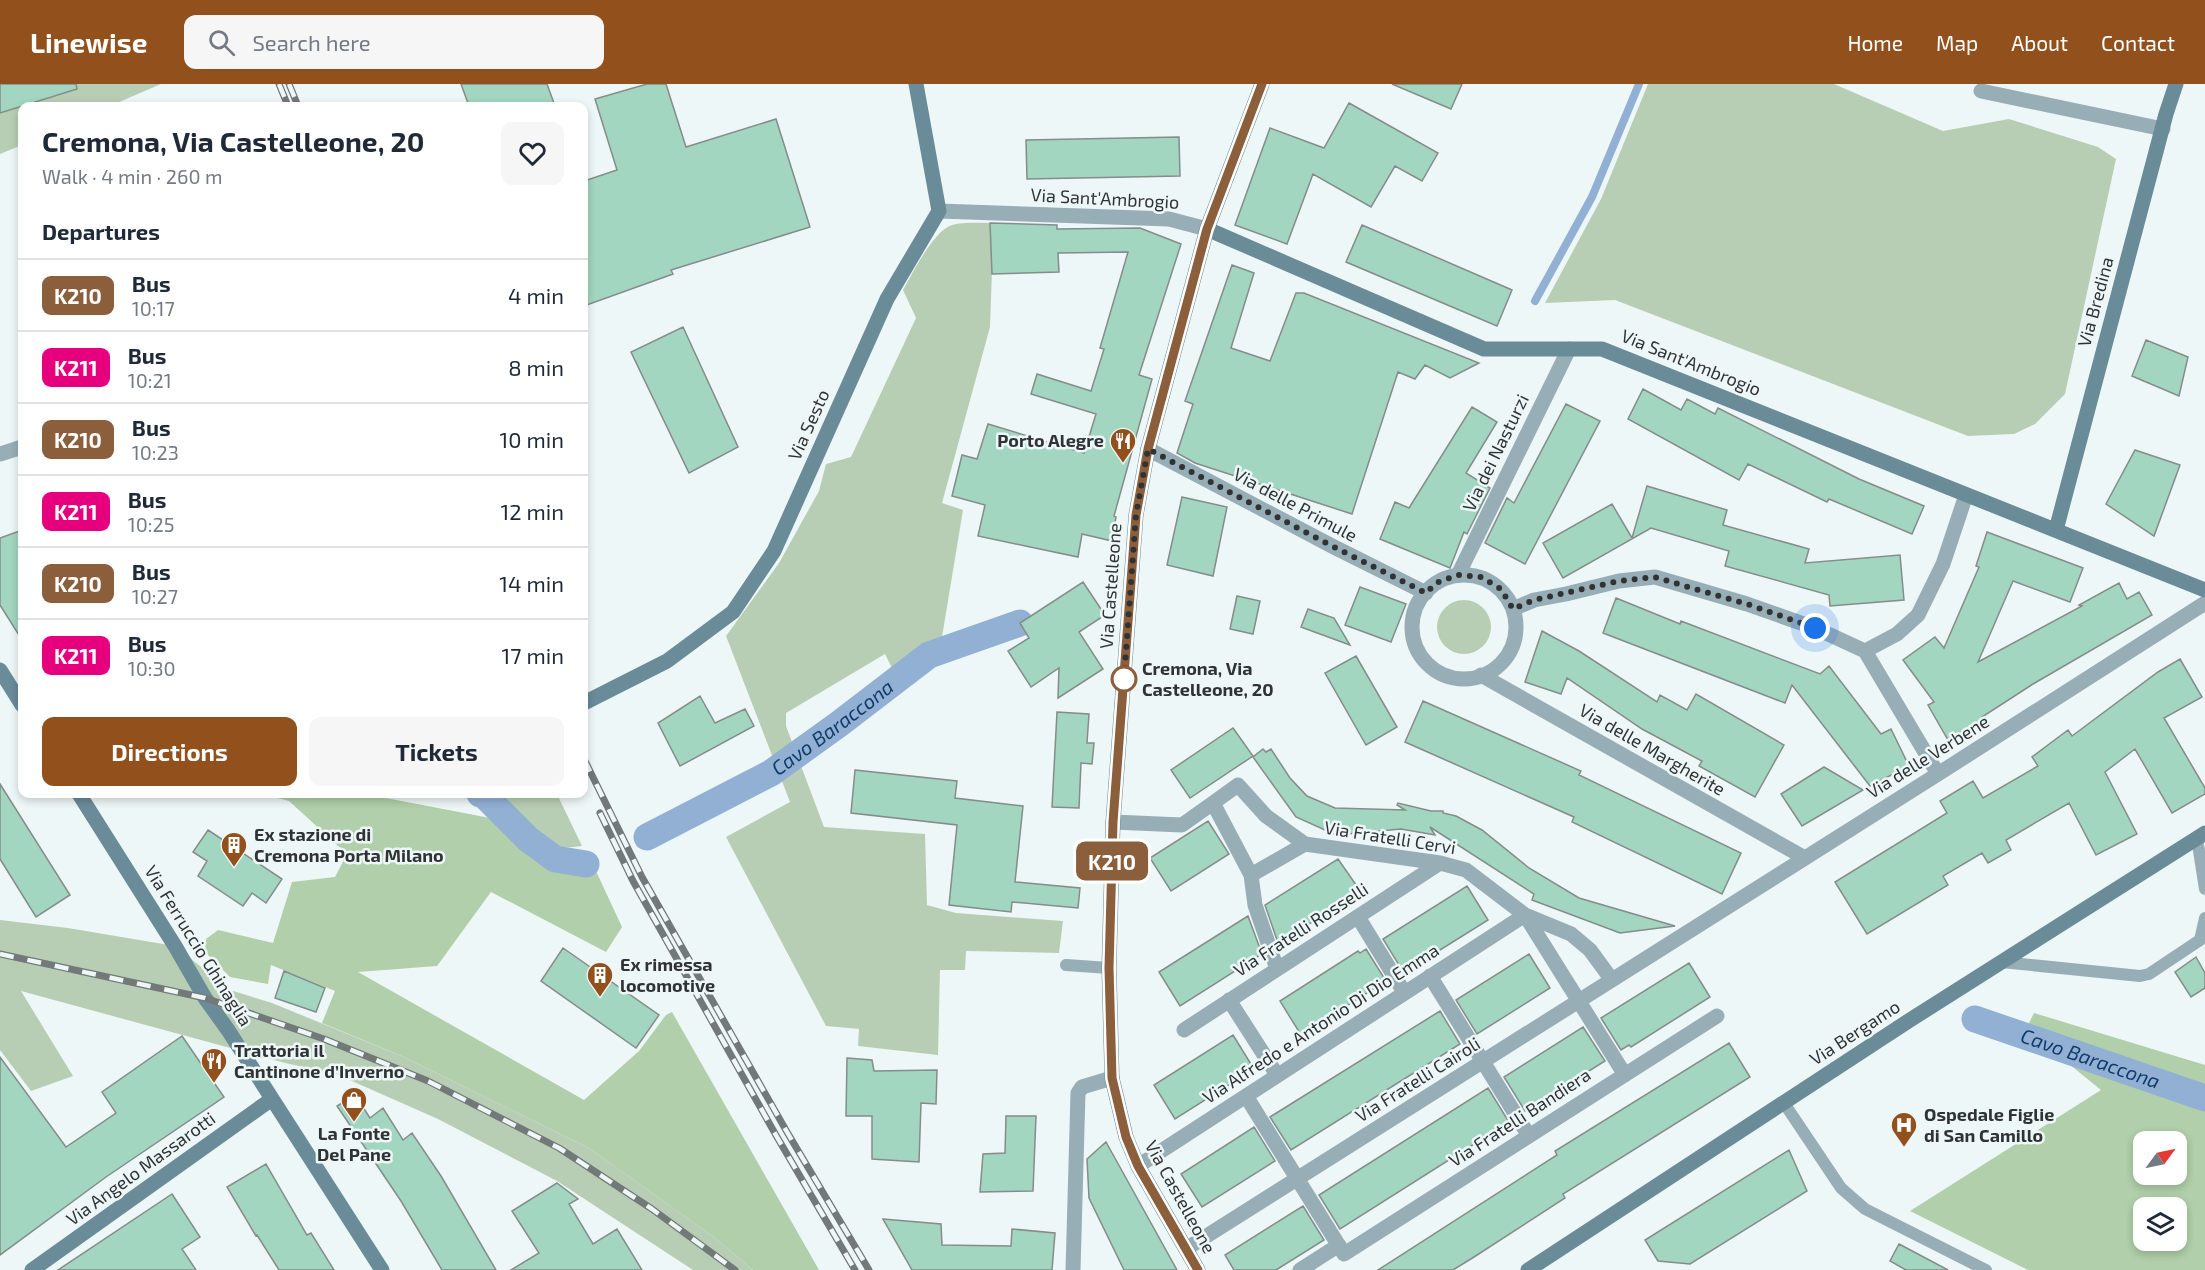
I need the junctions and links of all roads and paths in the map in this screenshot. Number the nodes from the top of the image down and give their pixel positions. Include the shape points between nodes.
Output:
1 (916, 84) edge
2 (1262, 84) edge
3 (2176, 84) edge
4 (1981, 91) dead end
5 (2163, 129) junction
6 (939, 211) junction
7 (1207, 229) junction
8 (1569, 349) junction
9 (18, 448) edge
10 (1148, 449) junction
11 (0, 454) edge
12 (1966, 495) junction
13 (2056, 530) junction
14 (1458, 575) junction
15 (2205, 590) edge
16 (1426, 593) junction
17 (2205, 603) edge
18 (1513, 609) junction
19 (1865, 651) junction
20 (0, 670) edge
21 (1481, 675) junction
22 (18, 699) edge
23 (588, 701) edge
24 (1938, 774) junction
25 (82, 798) edge
26 (1213, 803) junction
27 (1113, 822) junction
28 (2201, 836) edge
29 (1305, 844) junction
30 (1805, 858) junction
31 (1440, 863) junction
32 (1251, 875) junction
33 (2205, 889) edge
34 (1525, 915) junction
35 (1358, 917) junction
36 (2205, 918) edge
37 (1670, 943) joint
38 (2001, 962) junction
39 (1066, 965) dead end
40 (1109, 968) junction
41 (1277, 969) junction
42 (1430, 976) junction
43 (1612, 980) junction
44 (1404, 992) junction
45 (1229, 1000) junction
46 (1579, 1001) junction
47 (1717, 1016) dead end
48 (1184, 1030) dead end
49 (1483, 1061) junction
50 (1277, 1075) junction
51 (1625, 1075) junction
52 (1112, 1078) junction
53 (1245, 1096) junction
54 (272, 1099) junction
55 (1784, 1103) junction
56 (1529, 1136) junction
57 (1138, 1166) junction
58 (1298, 1178) junction
59 (1186, 1249) junction
60 (1341, 1250) junction
61 (32, 1270) edge
62 (382, 1270) edge
63 (1073, 1270) edge
64 (1198, 1270) edge
65 (1300, 1270) edge
66 (1528, 1270) edge
67 (1986, 1270) edge

1 - 6 main road
2 - 7 main road, Via Castelleone
3 - 5 main road, Via Bredina
4 - 5 street
5 - 13 main road, Via Bredina
6 - 7 street, Via Sant'Ambrogio via 1169,219
6 - 23 main road, Via Sesto via 887,299 774,552 733,612 667,661
7 - 8 main road, Via Sant'Ambrogio via 1484,349
7 - 10 main road, Via Castelleone
8 - 12 main road, Via Sant'Ambrogio via 1602,349
8 - 14 street, Via dei Nasturzi
9 - 11 street
10 - 16 street, Via delle Primule
10 - 27 main road, Via Castelleone via 1136,515
12 - 13 main road, Via Sant'Ambrogio
12 - 19 street via 1943,564 1918,615 1897,634
13 - 15 main road, Via Sant'Ambrogio
14 - 16 street via 1436,583
14 - 18 street via 1481,577 1491,583 1504,592
16 - 21 street via 1412,621 1418,650 1428,664 1448,676 1471,679
17 - 24 street, Via delle Verbene
18 - 19 street via 1534,600 1654,577 1747,604
18 - 21 street via 1516,632 1509,654 1493,670
19 - 24 street
20 - 22 main road
21 - 30 street, Via delle Margherite
24 - 30 street, Via delle Verbene
25 - 54 main road, Via Ferruccio Ghinaglia
26 - 27 street, Via Fratelli Cervi via 1182,825
26 - 29 street, Via Fratelli Cervi via 1238,785 1266,816
26 - 32 street
27 - 40 main road, Via Castelleone
28 - 33 lane
28 - 38 main road, Via Bergamo
29 - 31 street, Via Fratelli Cervi
29 - 32 street, Via Fratelli Cervi
30 - 37 street, Via delle Verbene
31 - 34 street, Via Fratelli Cervi via 1466,870
31 - 35 street, Via Fratelli Rosselli
32 - 41 street via 1255,905
34 - 42 street, Via Alfredo e Antonio Di Dio Emma
34 - 43 street, Via Fratelli Cervi via 1571,933 1590,950
34 - 46 street, Via Fratelli Cervi
35 - 41 street, Via Fratelli Rosselli
35 - 44 street
36 - 38 lane via 2200,940 2140,976
37 - 43 street, Via Fratelli Cairoli
38 - 55 main road, Via Bergamo
39 - 40 lane
40 - 52 main road, Via Castelleone
41 - 45 street, Via Fratelli Rosselli
42 - 44 street, Via Alfredo e Antonio Di Dio Emma
42 - 49 street
43 - 46 street, Via Fratelli Cairoli
44 - 50 street, Via Alfredo e Antonio Di Dio Emma
45 - 48 street, Via Fratelli Rosselli
45 - 50 street
46 - 49 street, Via Fratelli Cairoli
46 - 51 street, Via Fratelli Cervi
47 - 51 street, Via Fratelli Bandiera
49 - 56 street
49 - 58 street, Via Fratelli Cairoli
50 - 53 street, Via Alfredo e Antonio Di Dio Emma
51 - 56 street, Via Fratelli Bandiera
52 - 57 main road, Via Castelleone via 1126,1137
52 - 63 street via 1082,1087 1078,1093
53 - 57 street, Via Alfredo e Antonio Di Dio Emma
53 - 58 street
54 - 61 main road, Via Angelo Massarotti
54 - 62 main road, Via Ferruccio Ghinaglia
55 - 66 main road, Via Bergamo
55 - 67 lane via 1841,1188 1865,1209
56 - 60 street, Via Fratelli Bandiera
57 - 59 main road, Via Castelleone
58 - 59 street, Via Fratelli Cairoli
58 - 60 street
59 - 64 main road, Via Castelleone
60 - 65 street, Via Fratelli Bandiera

